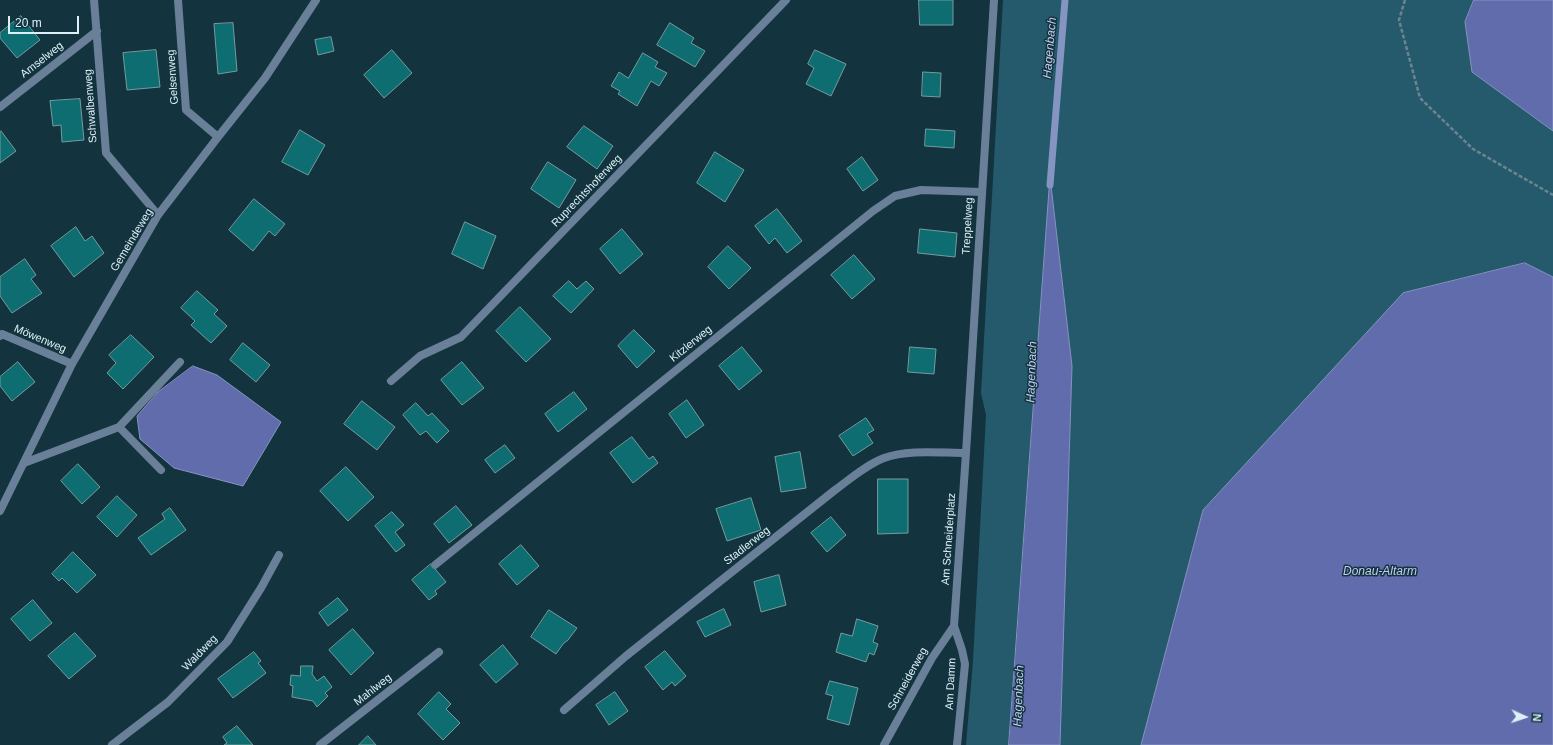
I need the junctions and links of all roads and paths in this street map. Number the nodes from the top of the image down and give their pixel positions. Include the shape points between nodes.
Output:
1 (94, 0) edge
2 (178, 0) edge
3 (316, 0) edge
4 (786, 0) edge
5 (994, 0) edge
6 (1405, 0) edge
7 (97, 31) junction
8 (0, 107) edge
9 (218, 137) junction
10 (981, 192) junction
11 (1553, 195) edge
12 (158, 215) junction
13 (0, 336) edge
14 (180, 362) dead end
15 (72, 364) junction
16 (391, 380) dead end
17 (119, 427) junction
18 (966, 453) junction
19 (24, 463) junction
20 (161, 470) dead end
21 (0, 511) edge
22 (279, 555) dead end
23 (435, 565) dead end
24 (954, 626) junction
25 (439, 652) dead end
26 (564, 710) dead end
27 (112, 745) edge
28 (320, 745) edge
29 (884, 745) edge
30 (957, 745) edge

1 - 7 street, Schwalbenweg
2 - 9 street, Gelsenweg via 186,110
3 - 9 street, Gemeindeweg via 265,78
4 - 16 street, Ruprechtshoferweg via 461,337 420,356
5 - 10 street, Treppelweg
6 - 11 path via 1399,20 1420,98 1473,149
7 - 8 street, Amselweg
7 - 12 street, Schwalbenweg via 106,153
9 - 12 street, Gemeindeweg
10 - 18 street, Treppelweg
10 - 23 street, Kitzlerweg via 921,190 895,196 878,207
12 - 15 street, Gemeindeweg
13 - 15 street, Möwenweg via 2,334
14 - 17 street
15 - 19 street, Gemeindeweg
17 - 19 street
17 - 20 street
18 - 24 street, Am Schneiderplatz
18 - 26 street, Stadlerweg via 903,453 884,458 867,468 835,490 632,651
19 - 21 street, Gemeindeweg
22 - 27 street, Waldweg via 227,642 168,702
24 - 29 street, Schneiderweg via 932,658
24 - 30 street, Am Damm via 965,664
25 - 28 street, Mahlweg

